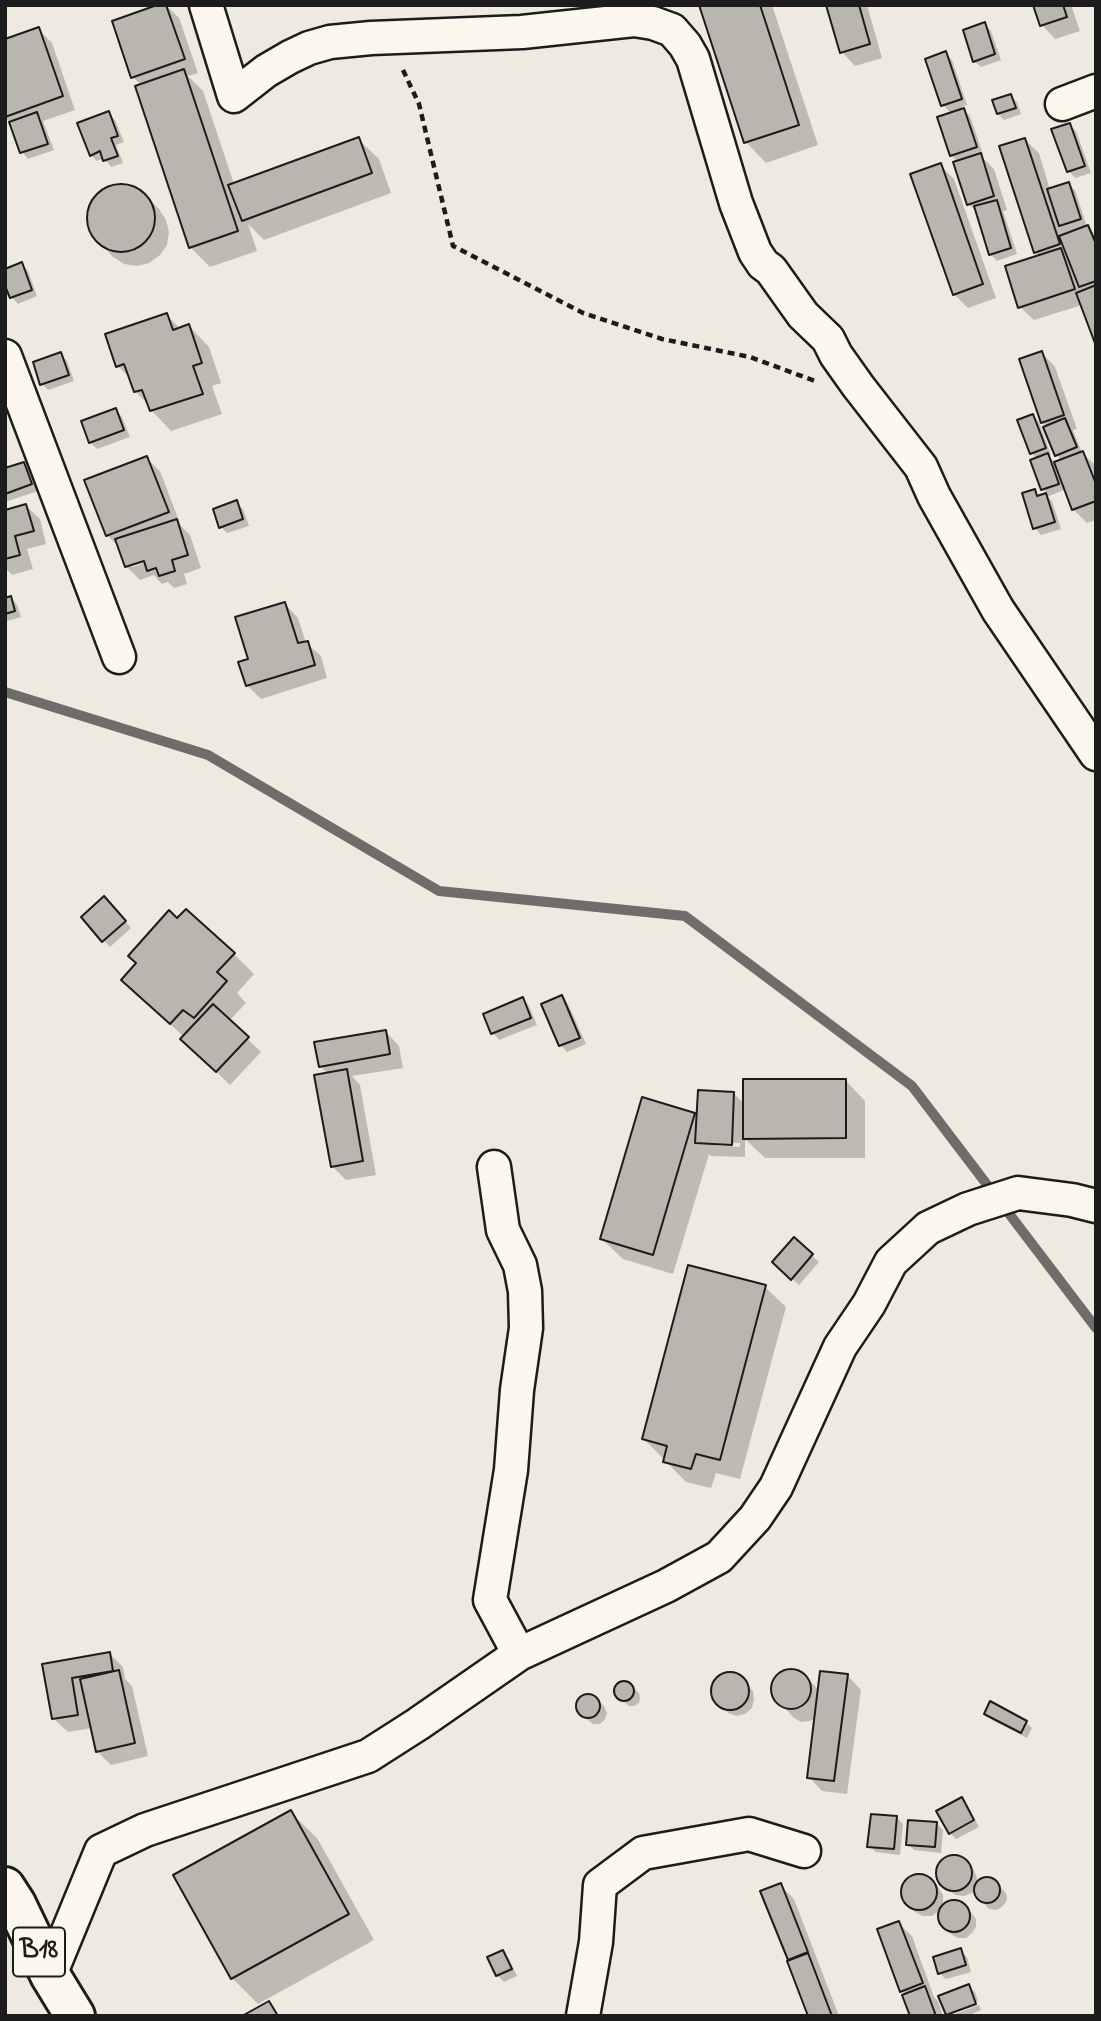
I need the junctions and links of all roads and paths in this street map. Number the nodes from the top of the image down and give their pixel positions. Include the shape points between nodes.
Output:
1 (206, 5) edge
2 (388, 37) junction
3 (1096, 92) edge
4 (1062, 104) dead end
5 (5, 356) edge
6 (869, 401) junction
7 (119, 657) dead end
8 (1096, 754) edge
9 (494, 1167) dead end
10 (1096, 1206) edge
11 (519, 1654) junction
12 (804, 1851) dead end
13 (9, 1908) edge
14 (50, 1975) junction
15 (75, 2016) edge
16 (583, 2016) edge

1 - 2 street via 234,96 266,71 309,48
2 - 6 path via 419,104 453,246 583,313 662,339 750,357
2 - 6 street via 522,32 634,20 672,30 693,59 755,252 828,340
3 - 4 street
5 - 7 street
6 - 8 street via 921,467 999,610
9 - 11 street via 503,1230 520,1265 526,1328 491,1601
10 - 11 street via 1017,1193 928,1228 891,1262 840,1348 776,1488 719,1557
11 - 14 street via 368,1756 145,1830 101,1851
12 - 16 street via 749,1833 643,1853 600,1885
13 - 14 highway, B18
14 - 15 highway, B18

